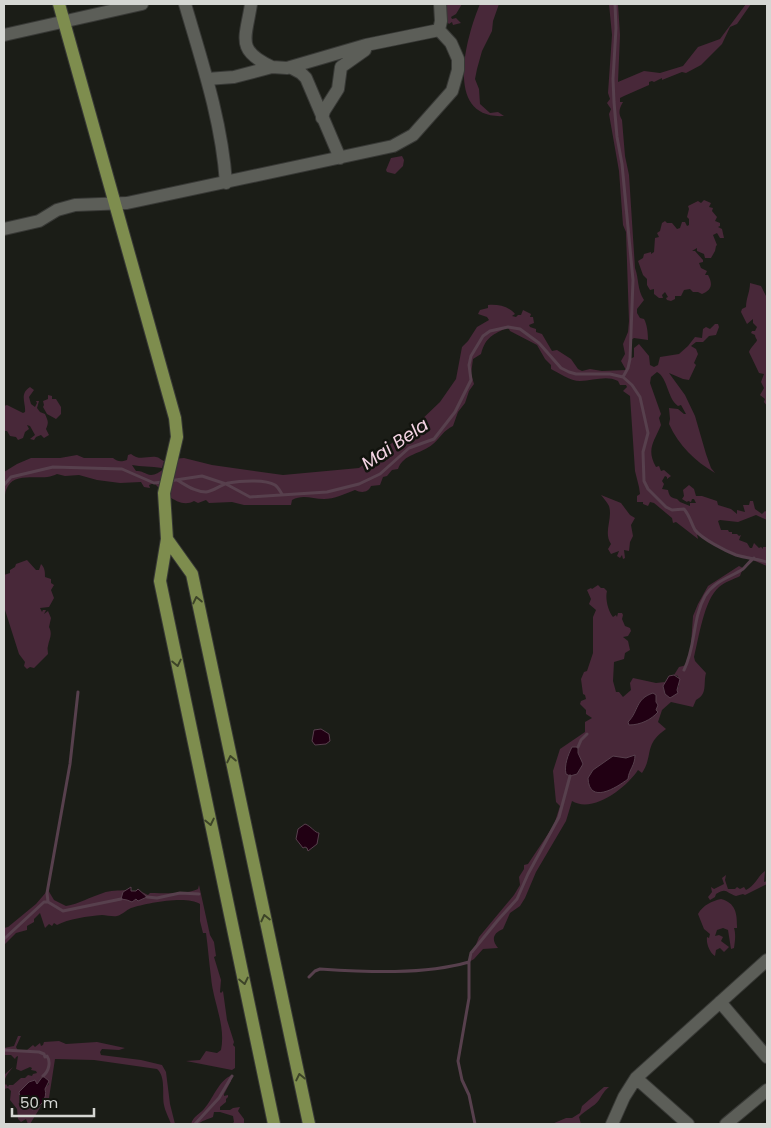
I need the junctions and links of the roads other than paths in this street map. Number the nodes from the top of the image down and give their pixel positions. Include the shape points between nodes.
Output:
1 (59, 4) edge
2 (142, 4) edge
3 (185, 4) edge
4 (251, 4) edge
5 (440, 4) edge
6 (63, 22) junction
7 (439, 30) junction
8 (4, 35) edge
9 (376, 43) junction
10 (290, 67) junction
11 (272, 68) junction
12 (207, 79) junction
13 (322, 118) junction
14 (340, 158) junction
15 (226, 183) junction
16 (114, 202) junction
17 (4, 229) edge
18 (167, 539) junction
19 (767, 960) edge
20 (720, 1002) junction
21 (767, 1057) edge
22 (636, 1078) junction
23 (767, 1090) edge
24 (274, 1124) edge
25 (309, 1124) edge
26 (612, 1124) edge
27 (688, 1124) edge
28 (726, 1124) edge

1 - 6 main road
2 - 6 street
3 - 12 street
4 - 11 street via 245,32 246,46 256,60
5 - 7 street
6 - 8 street
6 - 16 main road
7 - 9 street
7 - 14 street via 451,43 458,59 452,91 413,134 393,146
9 - 10 street
9 - 13 street via 340,67 338,89
10 - 11 street
10 - 13 street via 306,78
11 - 12 street via 234,77
12 - 15 street via 221,140
13 - 14 street
14 - 15 street
15 - 16 street via 127,203
16 - 17 street via 75,205 57,210 38,221
16 - 18 main road via 175,418 177,437 164,493
18 -> 24 main road via 160,581
25 -> 18 main road via 192,574
19 - 20 street
20 - 21 street
20 - 22 street
22 - 26 street
22 - 27 street
23 - 28 street

